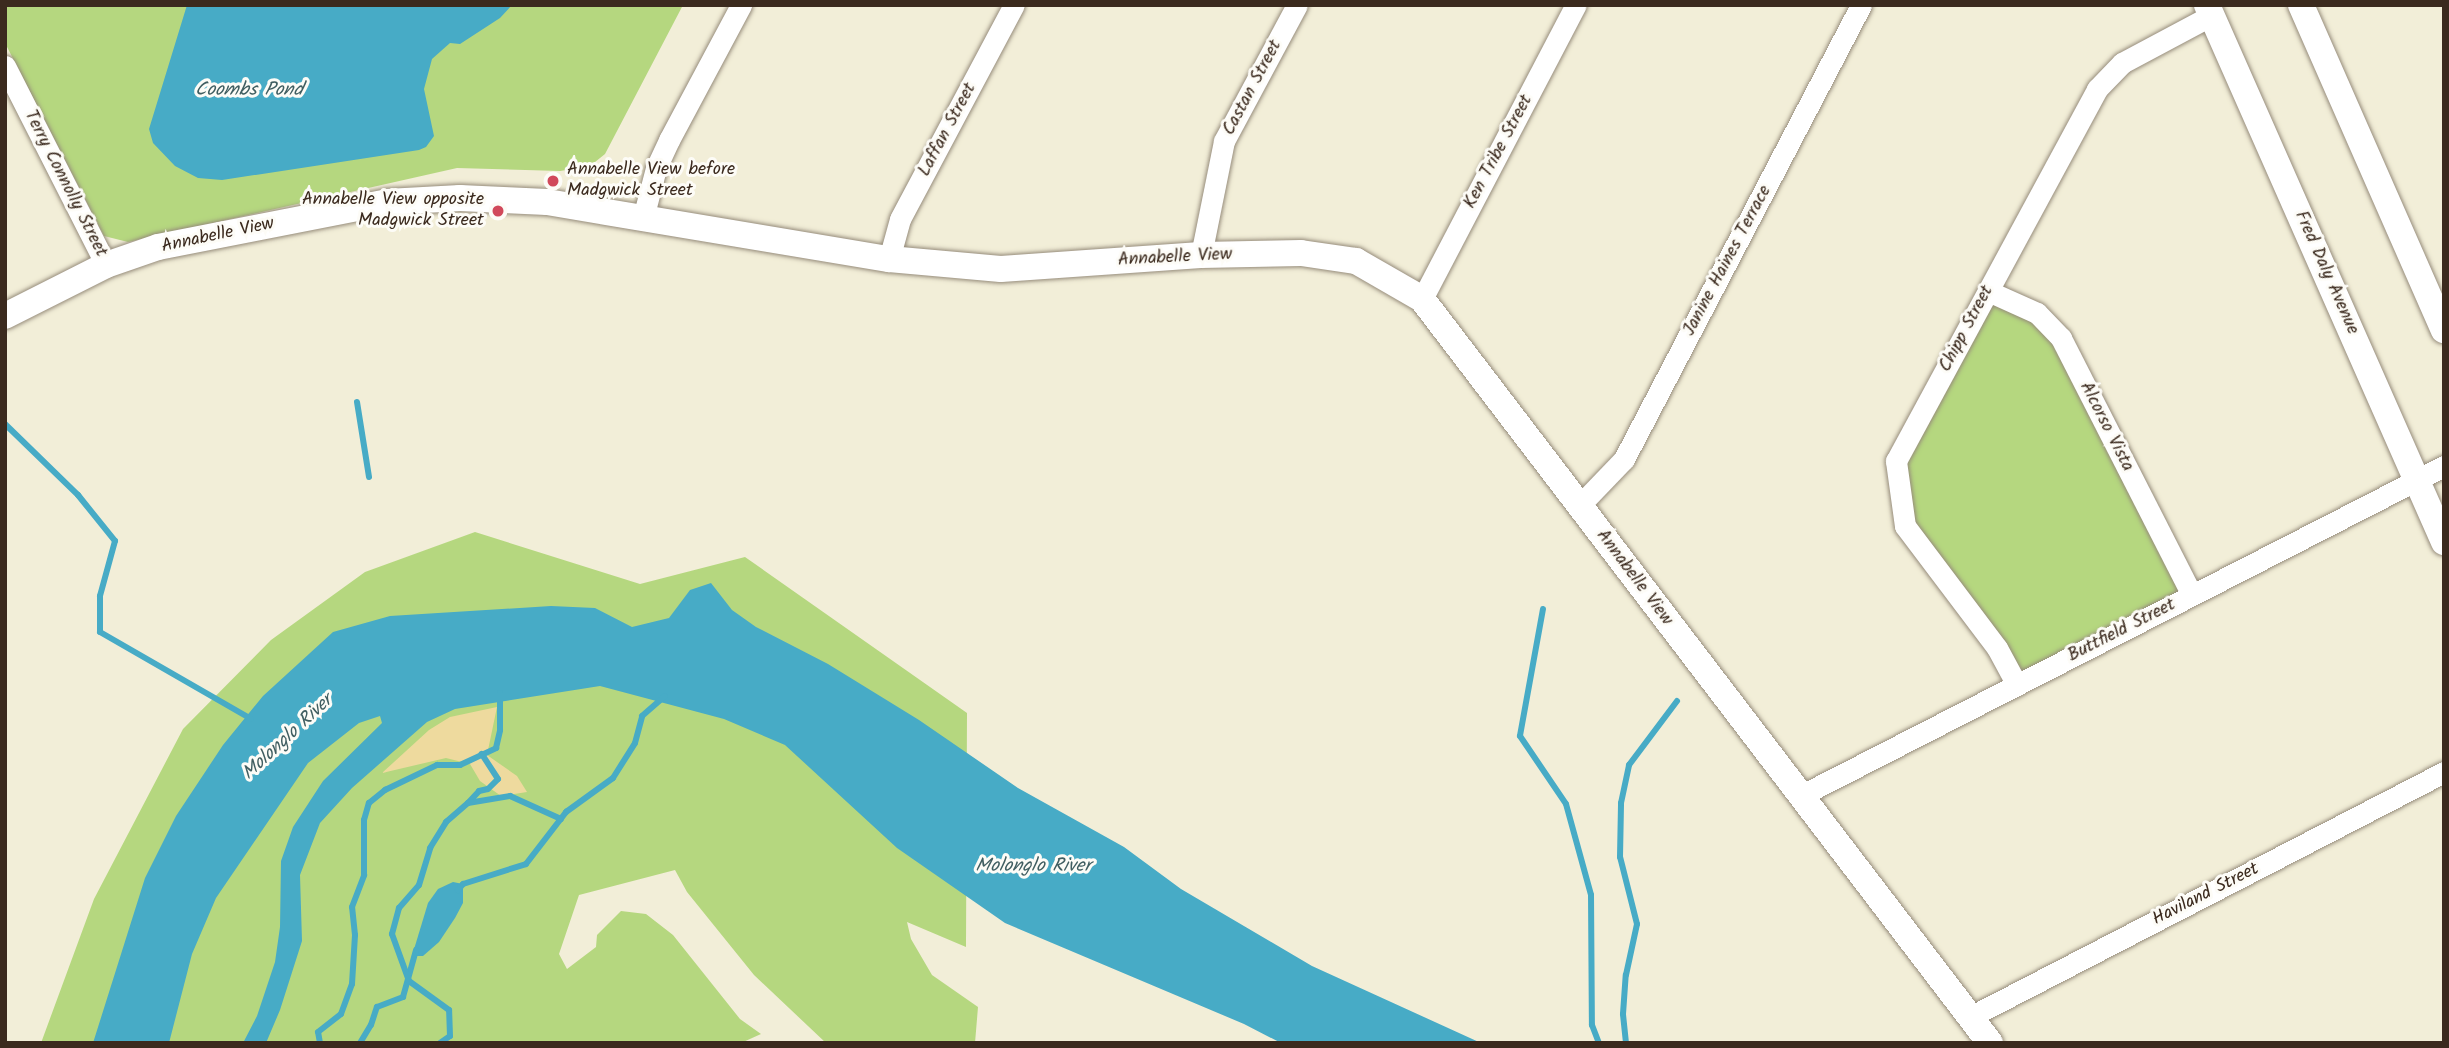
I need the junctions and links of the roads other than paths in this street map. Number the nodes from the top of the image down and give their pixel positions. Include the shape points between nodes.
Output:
1 (741, 5) edge
2 (1014, 5) edge
3 (1297, 5) edge
4 (1576, 5) edge
5 (1861, 5) edge
6 (2301, 5) edge
7 (2210, 10) edge
8 (5, 66) edge
9 (643, 218) junction
10 (1201, 255) junction
11 (890, 258) junction
12 (106, 265) junction
13 (1988, 290) junction
14 (1422, 299) junction
15 (5, 316) edge
16 (2444, 330) edge
17 (2444, 466) edge
18 (2417, 480) junction
19 (1579, 506) junction
20 (2444, 542) edge
21 (2192, 595) junction
22 (2017, 685) junction
23 (2444, 772) edge
24 (1800, 796) junction
25 (1968, 1018) junction
26 (1990, 1043) edge

1 - 9 street via 665,149
2 - 11 street, Laffan Street via 901,219
3 - 10 street, Castan Street via 1224,141
4 - 14 street, Ken Tribe Street
5 - 19 street, Janine Haines Terrace via 1624,459
6 - 16 street
7 - 13 street, Chipp Street via 2122,63 2097,89
7 - 18 street, Fred Daly Avenue
8 - 12 street, Terry Connolly Street
9 - 11 street, Annabelle View
9 - 12 street, Annabelle View via 507,199 387,202 158,247
10 - 11 street, Annabelle View via 1001,269
10 - 14 street, Annabelle View via 1301,253 1356,261
12 - 15 street, Annabelle View
13 - 21 street, Alcorso Vista via 2037,313 2062,338
13 - 22 street, Chipp Street via 1896,461 1905,526 1997,648
14 - 19 street, Annabelle View
17 - 18 street, Buttfield Street
18 - 20 street, Fred Daly Avenue
18 - 21 street, Buttfield Street
19 - 24 street, Annabelle View
21 - 22 street, Buttfield Street
22 - 24 street, Buttfield Street
23 - 25 street, Haviland Street
24 - 25 street, Annabelle View
25 - 26 street, Annabelle View

